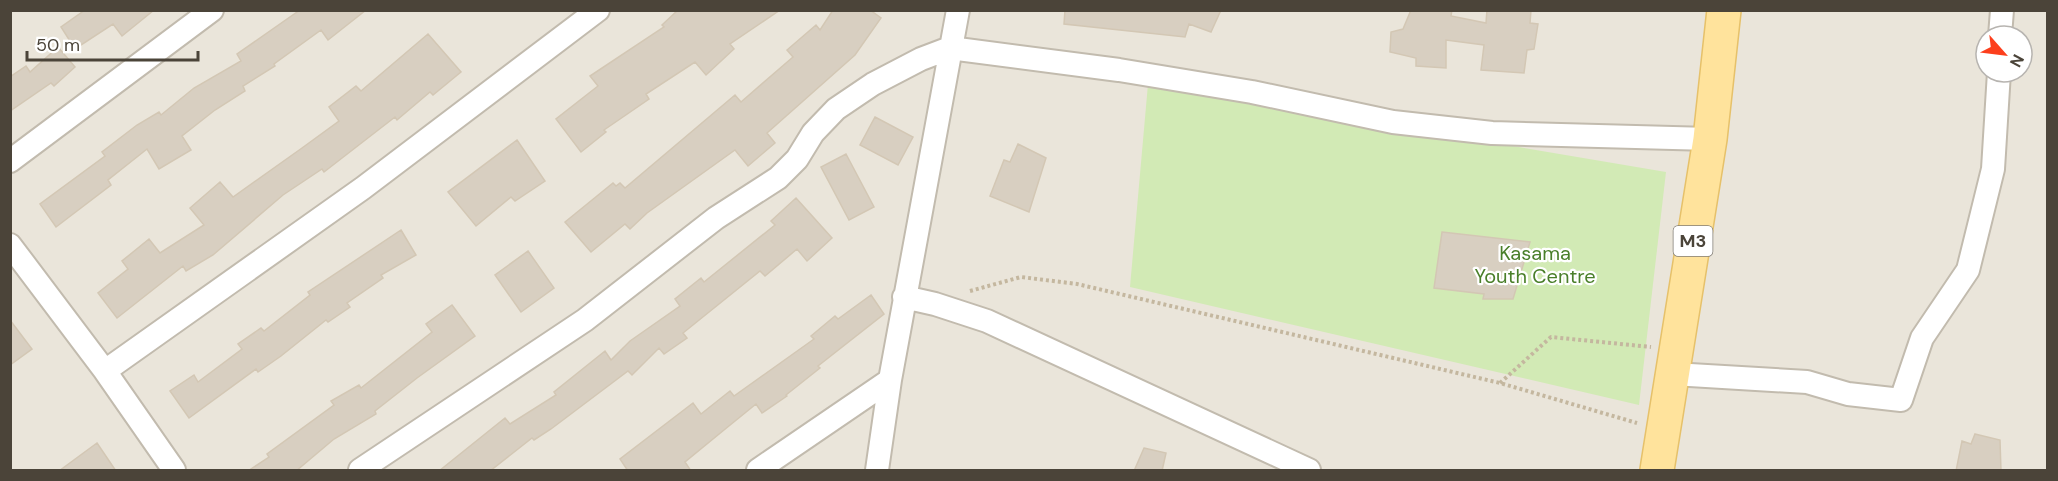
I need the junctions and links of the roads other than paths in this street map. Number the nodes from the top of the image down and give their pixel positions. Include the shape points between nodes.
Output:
1 (212, 10) edge
2 (598, 10) edge
3 (958, 10) edge
4 (1724, 10) edge
5 (950, 48) junction
6 (1998, 84) edge
7 (1710, 139) junction
8 (10, 161) edge
9 (10, 245) edge
10 (904, 297) junction
11 (1675, 362) junction
12 (105, 371) junction
13 (890, 380) junction
14 (174, 471) edge
15 (360, 471) edge
16 (758, 471) edge
17 (877, 471) edge
18 (1309, 471) edge
19 (1657, 471) edge

1 - 8 street
2 - 12 street via 363,188
3 - 5 street
4 - 7 main road, M3
5 - 7 street via 1130,71 1404,123 1492,133
5 - 10 street
5 - 15 street via 873,84 837,109 778,178 716,218 585,320
6 - 11 street via 1993,169 1968,270 1922,338 1901,400
7 - 11 main road, M3
9 - 12 street
10 - 13 street
10 - 18 street via 987,321
11 - 19 main road, M3
12 - 14 street
13 - 16 street
13 - 17 street

